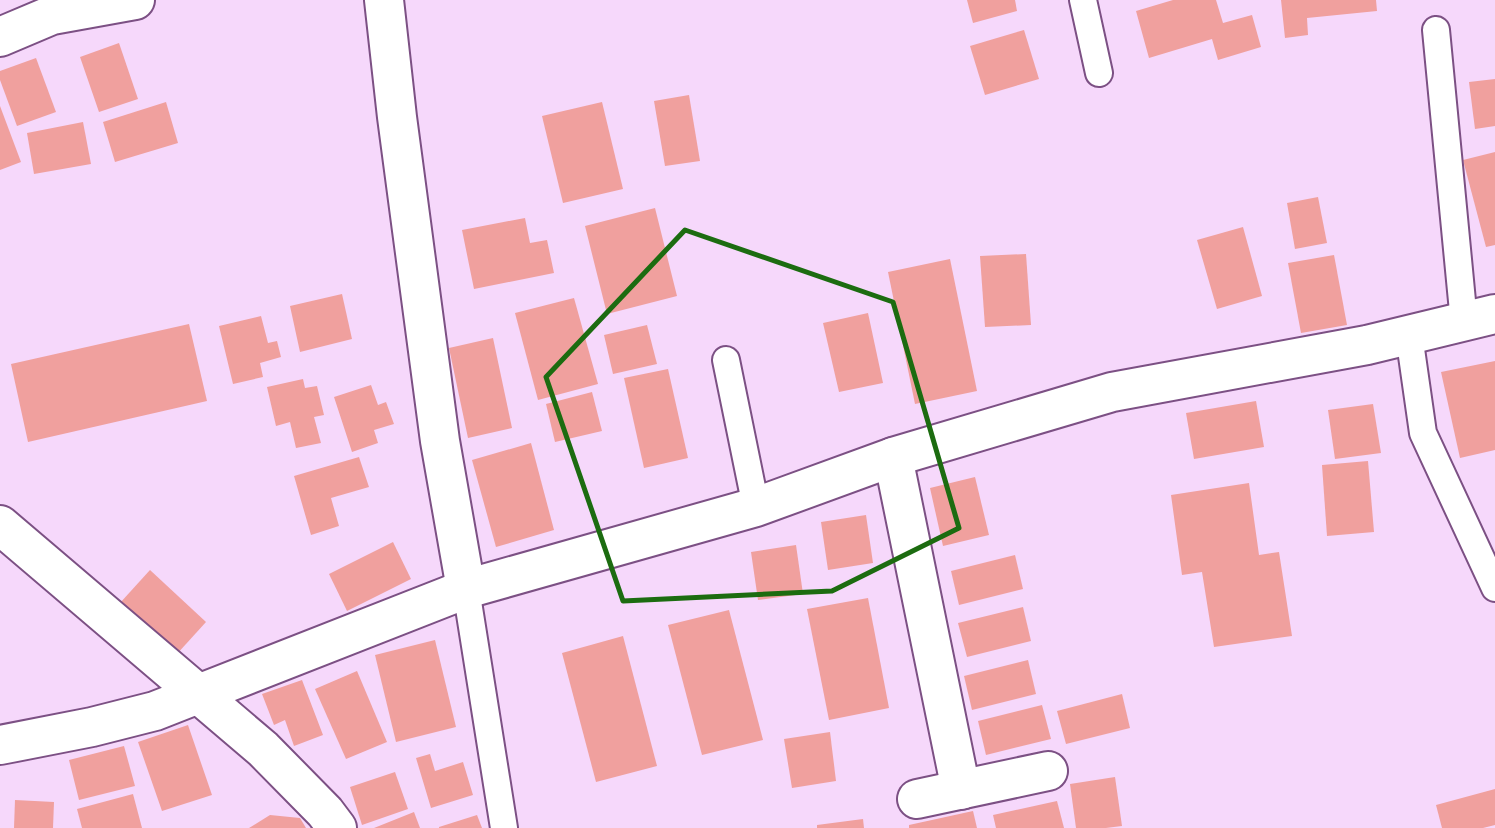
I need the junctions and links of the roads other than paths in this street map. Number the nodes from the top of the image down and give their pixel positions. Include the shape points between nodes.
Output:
1 (135, 0) edge
2 (384, 0) edge
3 (1083, 0) edge
4 (49, 7) edge
5 (1436, 30) dead end
6 (0, 37) edge
7 (1099, 73) dead end
8 (1479, 318) edge
9 (1409, 335) junction
10 (726, 360) dead end
11 (893, 457) junction
12 (756, 507) junction
13 (0, 525) edge
14 (1495, 588) edge
15 (466, 589) junction
16 (197, 694) junction
17 (0, 745) edge
18 (1048, 771) dead end
19 (961, 790) junction
20 (916, 799) dead end
21 (337, 828) edge
22 (504, 828) edge

1 - 4 street
2 - 15 street via 440,442
3 - 7 lane
4 - 6 street
5 - 8 lane
8 - 9 street
9 - 11 street via 1112,392
9 - 14 lane via 1423,433
10 - 12 lane
11 - 12 street
11 - 19 street
12 - 15 street
13 - 16 street
15 - 16 street
15 - 22 lane
16 - 17 street via 155,711
16 - 21 street via 263,749
18 - 19 street
19 - 20 street

